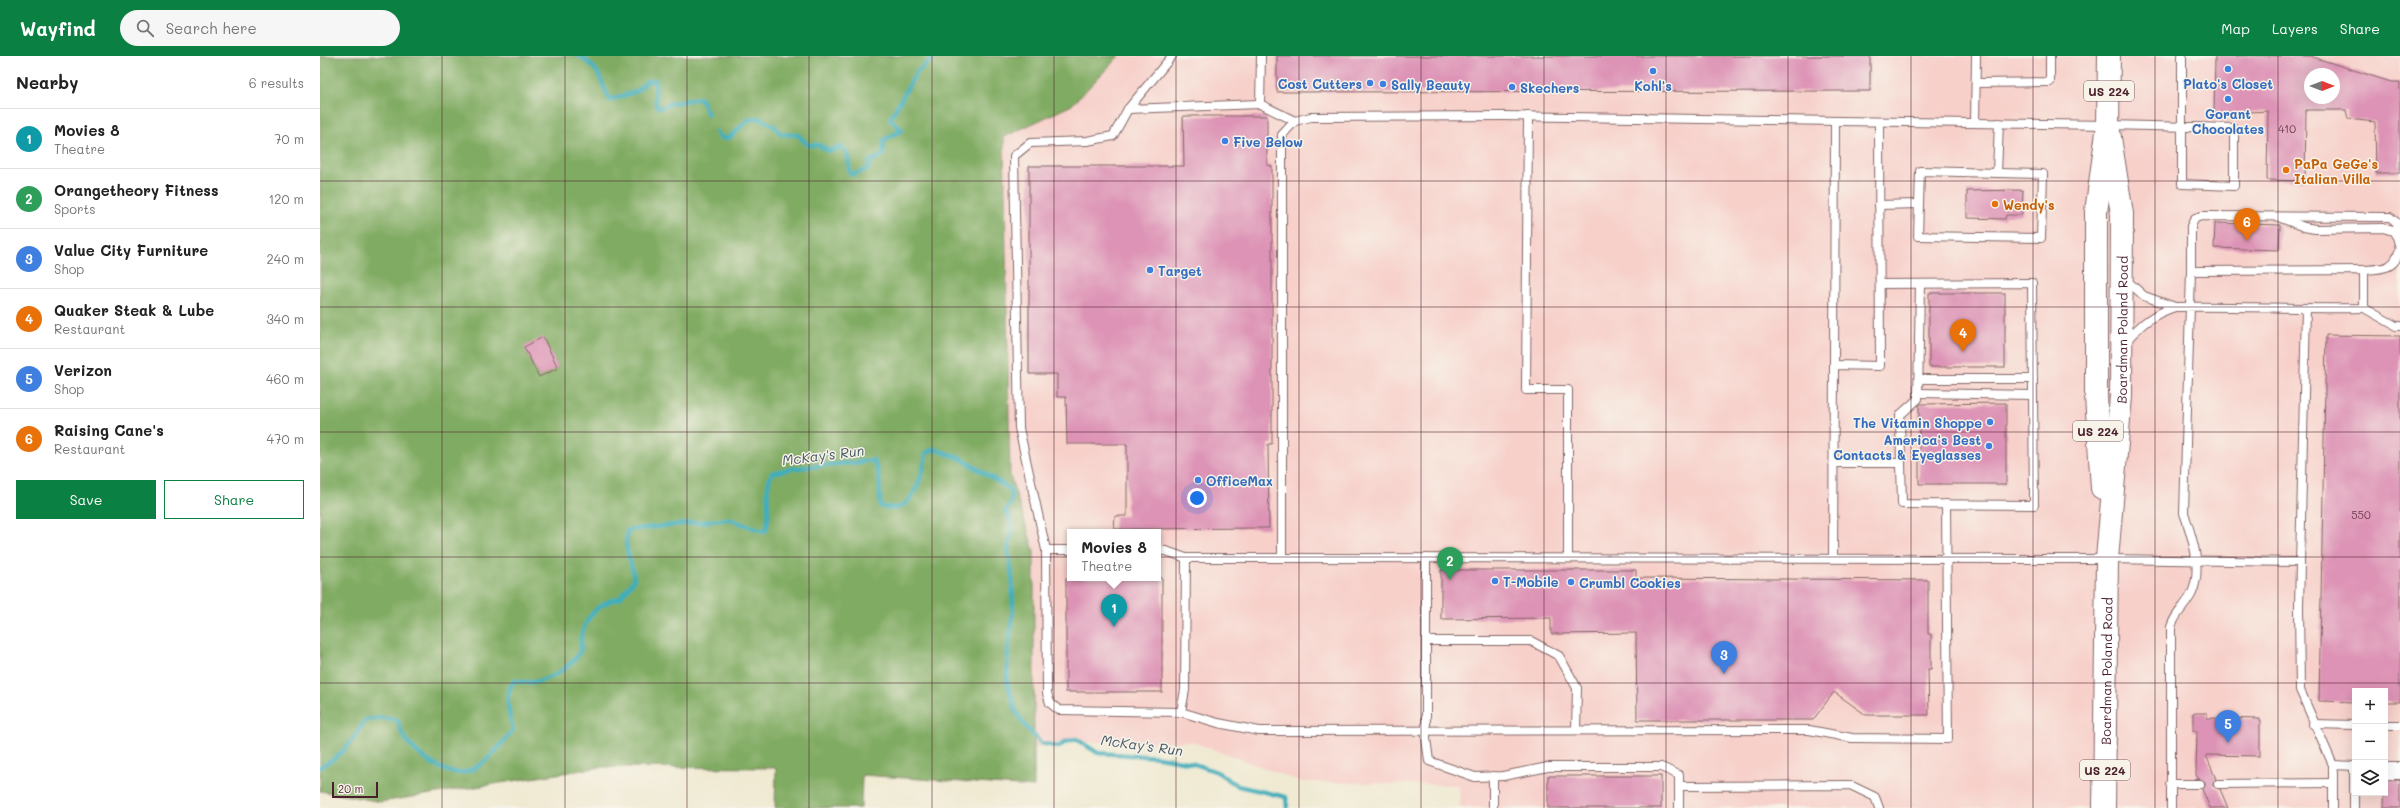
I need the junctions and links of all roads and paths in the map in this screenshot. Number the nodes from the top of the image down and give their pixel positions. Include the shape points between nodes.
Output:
1 (1172, 56) edge
2 (1261, 56) edge
3 (1976, 56) edge
4 (2050, 56) edge
5 (2109, 56) edge
6 (2182, 56) edge
7 (1976, 83) junction
8 (1260, 104) junction
9 (1128, 109) junction
10 (1528, 116) junction
11 (1294, 121) junction
12 (1835, 121) junction
13 (1879, 122) junction
14 (1975, 123) junction
15 (1998, 123) junction
16 (2108, 125) junction
17 (2183, 126) junction
18 (1997, 173) junction
19 (1919, 204) junction
20 (1879, 205) junction
21 (2277, 216) junction
22 (2400, 235) edge
23 (2400, 247) edge
24 (2364, 270) junction
25 (2191, 271) junction
26 (2121, 276) junction
27 (1880, 284) junction
28 (1920, 284) junction
29 (2175, 307) junction
30 (2190, 307) junction
31 (2364, 308) junction
32 (2306, 309) junction
33 (2400, 326) edge
34 (2121, 346) junction
35 (1834, 365) junction
36 (1918, 379) junction
37 (2033, 379) junction
38 (1918, 393) junction
39 (2033, 395) junction
40 (1833, 464) junction
41 (1901, 464) junction
42 (1946, 504) junction
43 (1046, 550) junction
44 (1067, 550) edge
45 (1161, 551) edge
46 (1282, 557) junction
47 (1186, 558) junction
48 (1426, 558) junction
49 (1568, 558) junction
50 (1833, 558) junction
51 (1946, 558) junction
52 (2107, 559) junction
53 (2195, 561) junction
54 (2300, 562) junction
55 (1426, 641) junction
56 (1182, 712) junction
57 (2313, 724) junction
58 (2352, 724) edge
59 (2388, 725) edge
60 (2400, 725) edge
61 (1576, 730) junction
62 (1426, 731) junction
63 (2333, 765) junction
64 (2352, 766) edge
65 (2388, 767) edge
66 (2400, 767) edge
67 (2388, 775) edge
68 (2400, 775) edge
69 (1494, 776) junction
70 (2333, 782) junction
71 (2170, 784) junction
72 (2200, 784) dead end
73 (2218, 784) dead end
74 (1679, 786) junction
75 (2354, 796) edge
76 (1493, 808) edge
77 (1679, 808) edge
78 (1879, 808) edge
79 (2104, 808) edge
80 (2170, 808) edge
81 (2333, 808) edge
82 (2354, 808) edge

1 - 9 lane
2 - 8 lane
3 - 7 lane
4 - 7 lane via 2050,82
5 - 16 main road, Boardman Poland Road / US 224
6 - 17 lane
7 - 14 lane
8 - 9 lane
8 - 11 lane
9 - 43 lane via 1112,136 1087,141 1030,143 1014,156 1019,428
10 - 11 lane via 1311,117
10 - 12 lane
10 - 49 lane via 1526,390 1568,390
11 - 46 lane via 1282,135
12 - 13 lane
12 - 35 lane
13 - 14 lane
13 - 20 lane
14 - 15 lane
15 - 16 lane
15 - 18 lane
16 - 17 lane
16 - 26 main road, Boardman Poland Road / US 224 via 2122,214
16 - 52 main road, Boardman Poland Road / US 224 via 2096,212 2096,396
17 - 17 lane via 2234,128 2234,186 2182,184
18 - 19 lane via 1920,172
18 - 19 lane via 2043,174 2041,238 1918,236
19 - 20 lane
20 - 27 lane
21 - 22 lane via 2390,217 2396,222
21 - 23 lane via 2315,229 2392,230
21 - 25 lane via 2195,218 2191,226
23 - 24 lane via 2399,255 2392,265 2382,269
24 - 25 lane
24 - 31 lane
25 - 30 lane
26 - 29 lane via 2144,296
26 - 34 main road, Boardman Poland Road / US 224
27 - 28 lane
27 - 35 lane via 1880,366
28 - 36 lane
28 - 37 lane via 2032,283
29 - 30 lane
29 - 34 lane via 2146,319
30 - 32 lane
30 - 53 lane via 2184,513 2194,544
31 - 32 lane
31 - 33 lane
32 - 54 lane
34 - 52 main road, Boardman Poland Road / US 224 via 2121,396
35 - 40 lane
36 - 37 lane
36 - 38 lane
37 - 39 lane
38 - 39 lane
38 - 41 lane via 1918,399 1900,415
39 - 42 lane via 2034,505
40 - 41 lane
40 - 50 lane
41 - 42 lane via 1902,504
42 - 51 lane
43 - 44 lane
43 - 56 lane via 1047,693 1050,704 1059,710
45 - 47 lane
46 - 47 lane
46 - 48 lane
47 - 56 lane via 1185,690
48 - 49 lane
48 - 55 lane
49 - 50 lane
50 - 51 lane
51 - 52 lane
51 - 61 lane via 1948,739 1852,738 1808,730
52 - 53 lane
52 - 79 main road, Boardman Poland Road / US 224
53 - 54 lane
53 - 71 lane via 2192,593 2174,617 2171,627
54 - 57 lane via 2300,690
55 - 61 lane via 1531,641 1559,656 1576,688
55 - 62 lane
56 - 62 lane via 1218,724 1259,731
57 - 58 lane
57 - 63 lane
59 - 60 lane
61 - 62 lane
62 - 69 lane via 1429,761 1475,777
63 - 64 lane
63 - 70 lane
65 - 66 lane
67 - 68 lane
69 - 74 lane via 1548,767 1661,767 1679,774
69 - 76 lane
70 - 73 lane
70 - 81 lane
71 - 72 lane
71 - 80 lane
74 - 77 lane
74 - 78 lane via 1850,785 1875,797
75 - 82 lane

